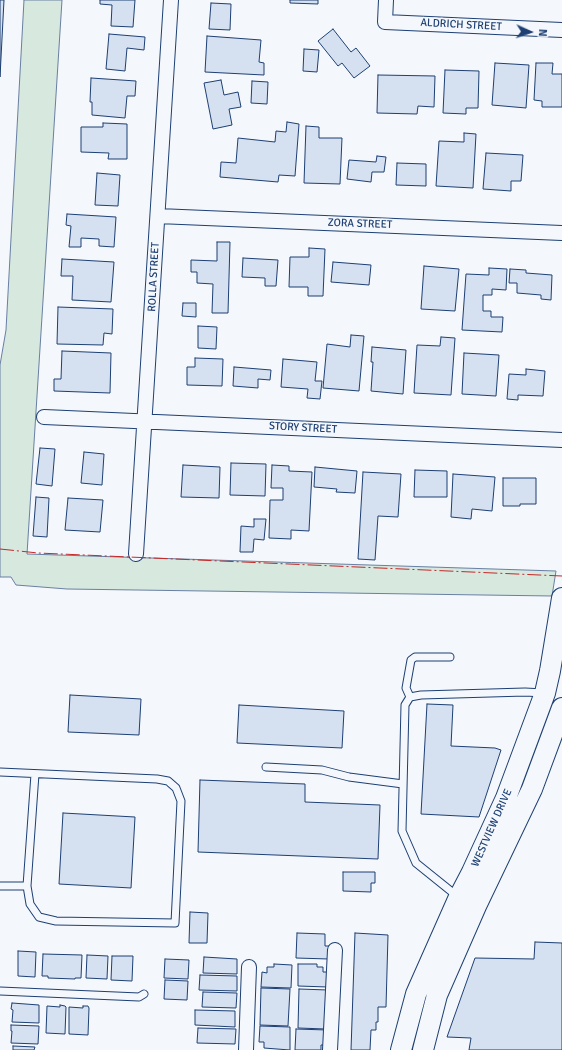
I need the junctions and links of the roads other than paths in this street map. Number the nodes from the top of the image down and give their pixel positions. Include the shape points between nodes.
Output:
1 (171, 0) edge
2 (386, 0) edge
3 (562, 30) edge
4 (158, 216) junction
5 (562, 233) edge
6 (44, 417) dead end
7 (145, 421) junction
8 (562, 440) edge
9 (136, 554) dead end
10 (562, 598) edge
11 (450, 657) dead end
12 (545, 693) junction
13 (410, 697) junction
14 (562, 708) edge
15 (266, 767) dead end
16 (0, 772) edge
17 (35, 774) junction
18 (403, 784) junction
19 (0, 886) edge
20 (27, 886) junction
21 (459, 897) junction
22 (335, 950) dead end
23 (249, 967) dead end
24 (0, 991) edge
25 (144, 994) dead end
26 (246, 1050) edge
27 (330, 1050) edge
28 (401, 1050) edge
29 (422, 1050) edge

1 - 4 street, ROLLA STREET
2 - 3 street, ALDRICH STREET via 385,22
4 - 5 street, ZORA STREET
4 - 7 street, ROLLA STREET
6 - 7 street, STORY STREET
7 - 8 street, STORY STREET
7 - 9 street, ROLLA STREET
10 - 12 main road, WESTVIEW DRIVE
11 - 13 lane via 411,660 406,688
12 - 13 lane via 428,694
12 - 21 main road, WESTVIEW DRIVE via 506,798
13 - 18 lane via 405,705
14 - 29 main road, WESTVIEW DRIVE via 532,789 437,995
15 - 18 lane via 322,770
16 - 17 lane
17 - 20 lane
17 - 20 lane via 157,779 168,781 176,788 181,801 175,923 56,921 39,917 30,904
18 - 21 lane via 402,831 416,863
19 - 20 lane
21 - 28 main road, WESTVIEW DRIVE via 416,994
22 - 27 street
23 - 26 street
24 - 25 lane via 139,997

